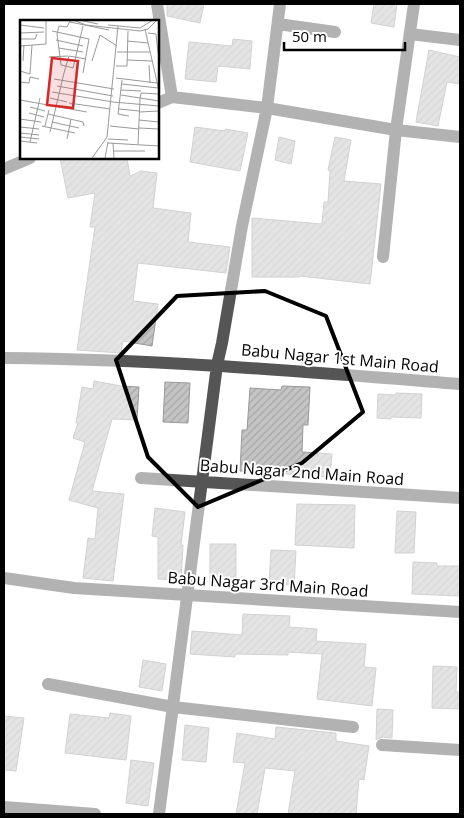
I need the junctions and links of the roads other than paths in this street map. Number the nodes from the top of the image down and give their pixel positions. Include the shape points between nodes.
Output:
1 (157, 4) edge
2 (280, 4) edge
3 (414, 4) edge
4 (278, 24) junction
5 (335, 32) dead end
6 (410, 34) junction
7 (460, 40) edge
8 (172, 97) junction
9 (159, 103) edge
10 (267, 108) junction
11 (396, 130) junction
12 (460, 137) edge
13 (28, 159) edge
14 (4, 169) edge
15 (383, 257) dead end
16 (4, 358) edge
17 (217, 365) junction
18 (460, 384) edge
19 (141, 478) dead end
20 (202, 482) junction
21 (460, 498) edge
22 (4, 578) edge
23 (188, 595) junction
24 (460, 612) edge
25 (48, 684) dead end
26 (173, 707) junction
27 (353, 727) dead end
28 (382, 746) dead end
29 (460, 750) edge
30 (4, 807) edge
31 (55, 813) edge
32 (95, 814) edge
33 (159, 814) edge

1 - 8 street
2 - 4 street
3 - 6 street
4 - 5 street
4 - 10 street
6 - 7 street
6 - 11 street
8 - 9 street
8 - 10 street
10 - 11 street
10 - 17 street
11 - 12 street
11 - 15 street
13 - 14 street
16 - 17 street, Babu Nagar 1st Main Road
17 - 18 street, Babu Nagar 1st Main Road
17 - 20 street
19 - 20 street, Babu Nagar 2nd Main Road
20 - 21 street, Babu Nagar 2nd Main Road
20 - 23 street
22 - 23 street, Babu Nagar 3rd Main Road via 74,588
23 - 24 street, Babu Nagar 3rd Main Road
23 - 26 street
25 - 26 street
26 - 27 street
26 - 33 street
28 - 29 street
30 - 31 street
31 - 32 street

